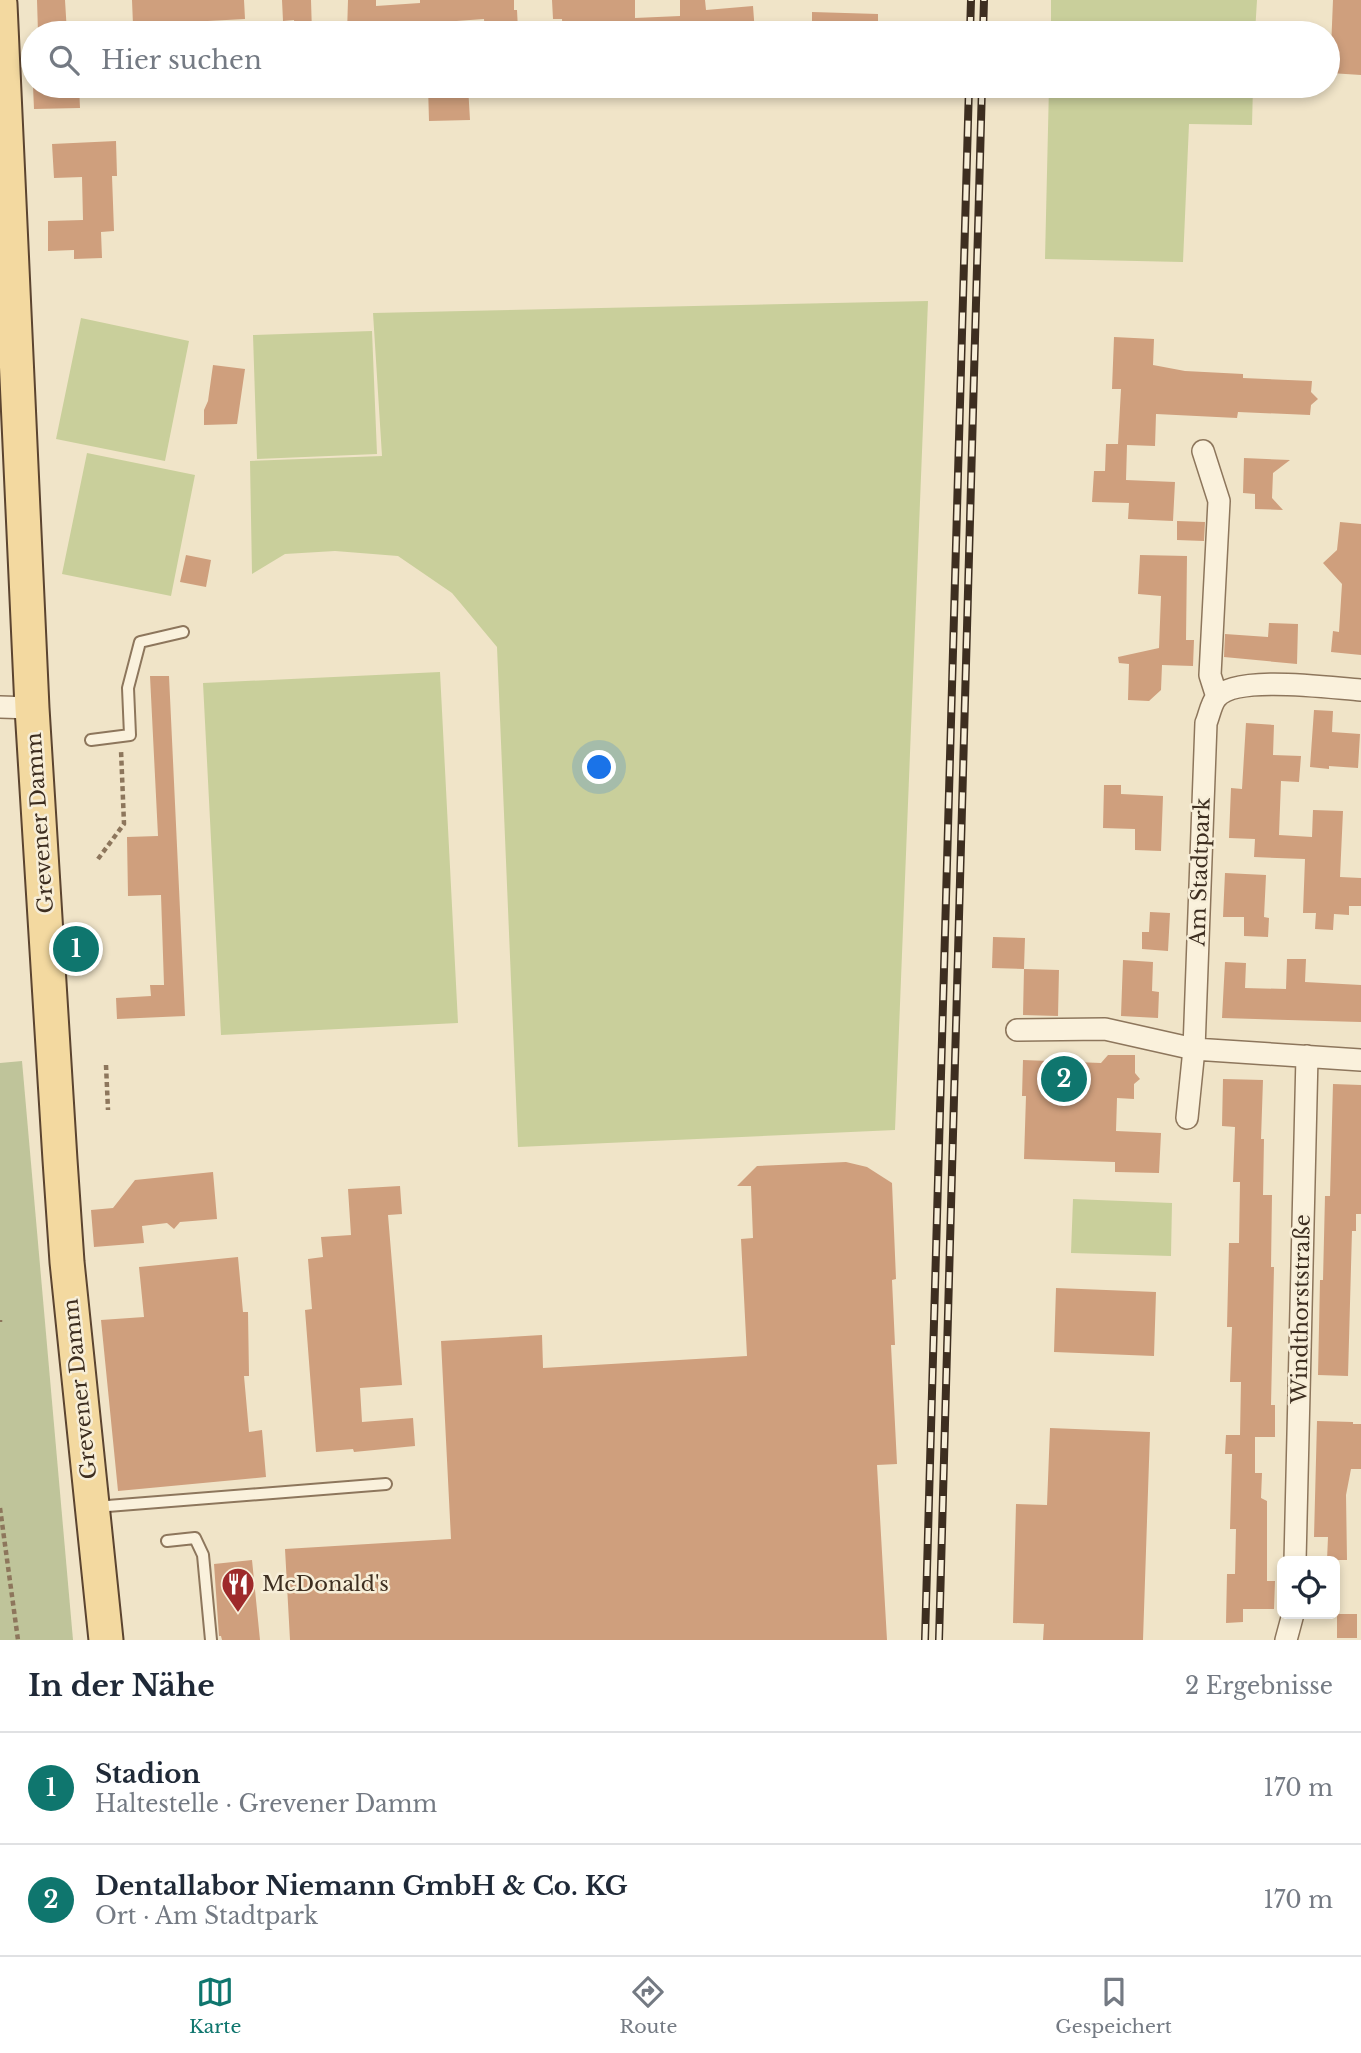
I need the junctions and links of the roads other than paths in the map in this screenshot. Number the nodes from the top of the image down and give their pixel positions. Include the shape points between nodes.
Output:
1 (0, 4) edge
2 (1203, 451) dead end
3 (183, 632) dead end
4 (1361, 690) edge
5 (1217, 697) junction
6 (16, 708) edge
7 (91, 740) dead end
8 (1017, 1030) dead end
9 (1194, 1049) junction
10 (1307, 1056) junction
11 (1361, 1060) edge
12 (1187, 1118) dead end
13 (386, 1484) dead end
14 (93, 1507) junction
15 (167, 1541) dead end
16 (1295, 1556) edge
17 (1292, 1619) edge
18 (106, 1640) edge
19 (211, 1640) edge
20 (1286, 1640) edge

1 - 6 main road, Grevener Damm
2 - 5 street, Am Stadtpark via 1219,501 1210,675
3 - 7 lane via 140,642 128,688 130,735
4 - 5 street via 1256,683 1234,687
5 - 9 street, Am Stadtpark via 1206,723
6 - 14 main road, Grevener Damm
8 - 9 street via 1105,1029
9 - 10 street
9 - 12 street, Am Stadtpark
10 - 11 street
10 - 16 street, Windthorststraße
13 - 14 lane
14 - 18 main road, Grevener Damm
15 - 19 lane via 195,1538 203,1555
17 - 20 street

